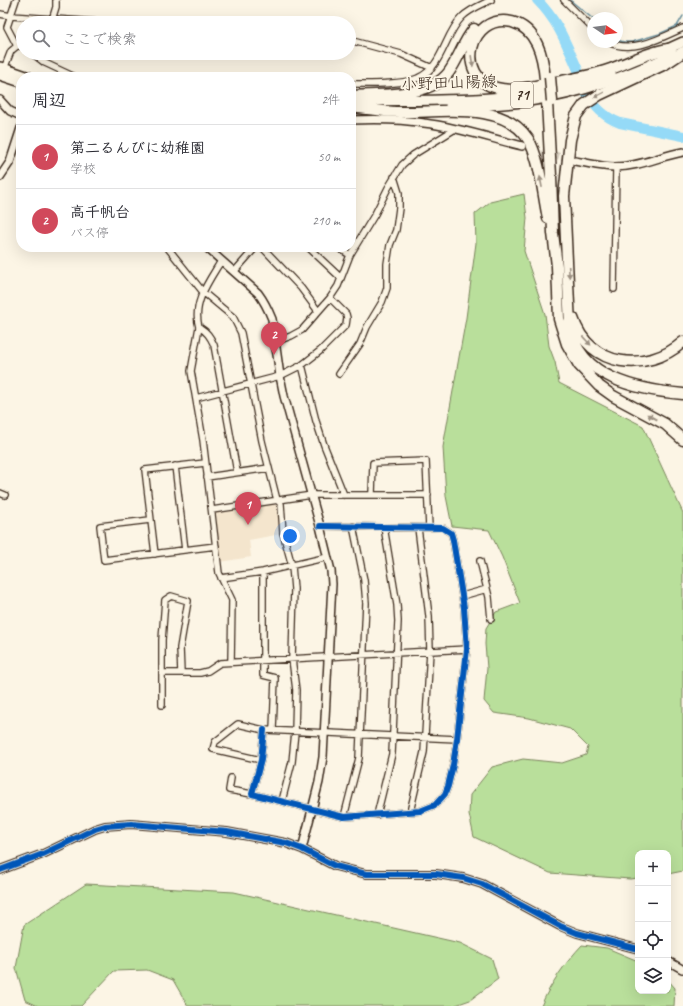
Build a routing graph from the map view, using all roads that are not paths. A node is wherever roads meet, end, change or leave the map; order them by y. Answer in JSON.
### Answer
{"nodes":[{"id":1,"x":16,"y":0,"type":"edge"},
{"id":2,"x":56,"y":0,"type":"edge"},
{"id":3,"x":491,"y":0,"type":"edge"},
{"id":4,"x":564,"y":0,"type":"edge"},
{"id":5,"x":0,"y":14,"type":"edge"},
{"id":6,"x":11,"y":16,"type":"junction"},
{"id":7,"x":53,"y":16,"type":"edge"},
{"id":8,"x":16,"y":17,"type":"edge"},
{"id":9,"x":587,"y":23,"type":"edge"},
{"id":10,"x":683,"y":28,"type":"edge"},
{"id":11,"x":16,"y":41,"type":"edge"},
{"id":12,"x":356,"y":42,"type":"edge"},
{"id":13,"x":683,"y":42,"type":"edge"},
{"id":14,"x":623,"y":46,"type":"edge"},
{"id":15,"x":16,"y":48,"type":"edge"},
{"id":16,"x":668,"y":49,"type":"junction"},
{"id":17,"x":683,"y":51,"type":"edge"},
{"id":18,"x":41,"y":60,"type":"edge"},
{"id":19,"x":432,"y":68,"type":"junction"},
{"id":20,"x":64,"y":72,"type":"edge"},
{"id":21,"x":1,"y":73,"type":"edge"},
{"id":22,"x":16,"y":75,"type":"edge"},
{"id":23,"x":548,"y":78,"type":"junction"},
{"id":24,"x":16,"y":80,"type":"edge"},
{"id":25,"x":356,"y":84,"type":"edge"},
{"id":26,"x":356,"y":96,"type":"edge"},
{"id":27,"x":0,"y":100,"type":"edge"},
{"id":28,"x":549,"y":102,"type":"junction"},
{"id":29,"x":356,"y":106,"type":"edge"},
{"id":30,"x":356,"y":106,"type":"edge"},
{"id":31,"x":356,"y":106,"type":"edge"},
{"id":32,"x":16,"y":114,"type":"edge"},
{"id":33,"x":356,"y":120,"type":"edge"},
{"id":34,"x":455,"y":129,"type":"junction"},
{"id":35,"x":16,"y":143,"type":"edge"},
{"id":36,"x":522,"y":146,"type":"tunnel mouth"},
{"id":37,"x":683,"y":152,"type":"edge"},
{"id":38,"x":575,"y":161,"type":"tunnel mouth"},
{"id":39,"x":616,"y":167,"type":"junction"},
{"id":40,"x":0,"y":177,"type":"edge"},
{"id":41,"x":394,"y":177,"type":"junction"},
{"id":42,"x":553,"y":233,"type":"junction"},
{"id":43,"x":567,"y":238,"type":"junction"},
{"id":44,"x":356,"y":245,"type":"edge"},
{"id":45,"x":172,"y":252,"type":"edge"},
{"id":46,"x":211,"y":252,"type":"edge"},
{"id":47,"x":252,"y":252,"type":"edge"},
{"id":48,"x":267,"y":252,"type":"edge"},
{"id":49,"x":313,"y":252,"type":"edge"},
{"id":50,"x":345,"y":252,"type":"edge"},
{"id":51,"x":352,"y":252,"type":"edge"},
{"id":52,"x":350,"y":255,"type":"junction"},
{"id":53,"x":221,"y":261,"type":"junction"},
{"id":54,"x":234,"y":272,"type":"junction"},
{"id":55,"x":341,"y":278,"type":"junction"},
{"id":56,"x":614,"y":289,"type":"dead end"},
{"id":57,"x":203,"y":292,"type":"junction"},
{"id":58,"x":558,"y":292,"type":"junction"},
{"id":59,"x":330,"y":298,"type":"junction"},
{"id":60,"x":570,"y":307,"type":"junction"},
{"id":61,"x":318,"y":311,"type":"junction"},
{"id":62,"x":199,"y":327,"type":"junction"},
{"id":63,"x":275,"y":342,"type":"junction"},
{"id":64,"x":683,"y":342,"type":"edge"},
{"id":65,"x":302,"y":365,"type":"junction"},
{"id":66,"x":339,"y":374,"type":"dead end"},
{"id":67,"x":280,"y":376,"type":"junction"},
{"id":68,"x":251,"y":384,"type":"junction"},
{"id":69,"x":223,"y":392,"type":"junction"},
{"id":70,"x":683,"y":394,"type":"edge"},
{"id":71,"x":196,"y":398,"type":"junction"},
{"id":72,"x":683,"y":400,"type":"edge"},
{"id":73,"x":683,"y":440,"type":"edge"},
{"id":74,"x":205,"y":463,"type":"junction"},
{"id":75,"x":175,"y":466,"type":"junction"},
{"id":76,"x":269,"y":468,"type":"junction"},
{"id":77,"x":237,"y":472,"type":"junction"},
{"id":78,"x":207,"y":477,"type":"junction"},
{"id":79,"x":372,"y":494,"type":"junction"},
{"id":80,"x":312,"y":495,"type":"junction"},
{"id":81,"x":344,"y":495,"type":"junction"},
{"id":82,"x":428,"y":495,"type":"junction"},
{"id":83,"x":277,"y":500,"type":"junction"},
{"id":84,"x":212,"y":510,"type":"junction"},
{"id":85,"x":150,"y":520,"type":"junction"},
{"id":86,"x":320,"y":526,"type":"junction"},
{"id":87,"x":353,"y":526,"type":"junction"},
{"id":88,"x":384,"y":527,"type":"junction"},
{"id":89,"x":418,"y":528,"type":"junction"},
{"id":90,"x":429,"y":528,"type":"junction"},
{"id":91,"x":216,"y":546,"type":"junction"},
{"id":92,"x":185,"y":550,"type":"junction"},
{"id":93,"x":155,"y":554,"type":"junction"},
{"id":94,"x":328,"y":557,"type":"junction"},
{"id":95,"x":480,"y":561,"type":"dead end"},
{"id":96,"x":292,"y":566,"type":"junction"},
{"id":97,"x":263,"y":572,"type":"junction"},
{"id":98,"x":221,"y":578,"type":"junction"},
{"id":99,"x":487,"y":589,"type":"junction"},
{"id":100,"x":462,"y":596,"type":"junction"},
{"id":101,"x":490,"y":619,"type":"dead end"},
{"id":102,"x":467,"y":649,"type":"junction"},
{"id":103,"x":430,"y":651,"type":"junction"},
{"id":104,"x":397,"y":653,"type":"junction"},
{"id":105,"x":364,"y":654,"type":"junction"},
{"id":106,"x":329,"y":657,"type":"junction"},
{"id":107,"x":292,"y":658,"type":"junction"},
{"id":108,"x":262,"y":660,"type":"junction"},
{"id":109,"x":231,"y":662,"type":"junction"},
{"id":110,"x":162,"y":673,"type":"junction"},
{"id":111,"x":181,"y":673,"type":"junction"},
{"id":112,"x":162,"y":705,"type":"dead end"},
{"id":113,"x":264,"y":730,"type":"junction"},
{"id":114,"x":272,"y":730,"type":"junction"},
{"id":115,"x":295,"y":732,"type":"junction"},
{"id":116,"x":325,"y":733,"type":"junction"},
{"id":117,"x":360,"y":735,"type":"junction"},
{"id":118,"x":393,"y":736,"type":"junction"},
{"id":119,"x":426,"y":738,"type":"junction"},
{"id":120,"x":457,"y":739,"type":"junction"},
{"id":121,"x":261,"y":760,"type":"junction"},
{"id":122,"x":231,"y":778,"type":"dead end"},
{"id":123,"x":252,"y":794,"type":"junction"},
{"id":124,"x":282,"y":802,"type":"junction"},
{"id":125,"x":313,"y":810,"type":"junction"},
{"id":126,"x":410,"y":812,"type":"junction"},
{"id":127,"x":377,"y":815,"type":"junction"},
{"id":128,"x":344,"y":817,"type":"junction"},
{"id":129,"x":302,"y":849,"type":"junction"},
{"id":130,"x":0,"y":870,"type":"edge"},
{"id":131,"x":635,"y":948,"type":"edge"},
{"id":132,"x":671,"y":962,"type":"edge"},
{"id":133,"x":682,"y":968,"type":"edge"}],
"edges":[{"from":1,"to":6,"type":"street"},
{"from":2,"to":7,"type":"street"},
{"from":3,"to":19,"type":"street"},
{"from":4,"to":9,"type":"street"},
{"from":5,"to":6,"type":"street"},
{"from":6,"to":8,"type":"street"},
{"from":6,"to":11,"type":"street"},
{"from":10,"to":14,"type":"street"},
{"from":12,"to":19,"type":"street"},
{"from":13,"to":16,"type":"main road","name":"小野田山陽線","number":"71"},
{"from":15,"to":21,"type":"street"},
{"from":23,"to":16,"type":"highway","one_way":true},
{"from":16,"to":29,"type":"main road","name":"小野田山陽線","number":"71"},
{"from":17,"to":30,"type":"main road","name":"小野田山陽線","number":"71"},
{"from":17,"to":43,"type":"highway","one_way":true},
{"from":18,"to":20,"type":"street"},
{"from":19,"to":25,"type":"street"},
{"from":21,"to":22,"type":"main road"},
{"from":21,"to":24,"type":"main road"},
{"from":23,"to":26,"type":"highway"},
{"from":23,"to":28,"type":"highway","bridge":true},
{"from":27,"to":32,"type":"street"},
{"from":28,"to":42,"type":"highway"},
{"from":28,"to":43,"type":"highway"},
{"from":42,"to":31,"type":"highway","one_way":true},
{"from":33,"to":34,"type":"street"},
{"from":34,"to":36,"type":"street"},
{"from":34,"to":41,"type":"street"},
{"from":35,"to":40,"type":"street"},
{"from":37,"to":39,"type":"street"},
{"from":38,"to":39,"type":"street"},
{"from":39,"to":56,"type":"street"},
{"from":41,"to":44,"type":"street"},
{"from":41,"to":66,"type":"street"},
{"from":42,"to":58,"type":"highway"},
{"from":43,"to":60,"type":"highway","one_way":true},
{"from":45,"to":57,"type":"street"},
{"from":46,"to":53,"type":"street"},
{"from":47,"to":54,"type":"street"},
{"from":48,"to":61,"type":"street"},
{"from":49,"to":55,"type":"street"},
{"from":50,"to":52,"type":"street"},
{"from":51,"to":52,"type":"street"},
{"from":52,"to":55,"type":"street"},
{"from":53,"to":54,"type":"street"},
{"from":53,"to":57,"type":"street"},
{"from":54,"to":63,"type":"street"},
{"from":55,"to":59,"type":"street"},
{"from":57,"to":62,"type":"street"},
{"from":57,"to":68,"type":"street"},
{"from":58,"to":72,"type":"highway"},
{"from":73,"to":58,"type":"highway","one_way":true},
{"from":59,"to":61,"type":"street"},
{"from":59,"to":65,"type":"street"},
{"from":60,"to":64,"type":"highway","one_way":true},
{"from":60,"to":70,"type":"highway"},
{"from":61,"to":63,"type":"street"},
{"from":62,"to":69,"type":"street"},
{"from":62,"to":71,"type":"street"},
{"from":63,"to":67,"type":"street"},
{"from":65,"to":67,"type":"street"},
{"from":65,"to":81,"type":"street"},
{"from":67,"to":68,"type":"street"},
{"from":67,"to":80,"type":"street"},
{"from":68,"to":69,"type":"street"},
{"from":68,"to":76,"type":"street"},
{"from":69,"to":71,"type":"street"},
{"from":69,"to":77,"type":"street"},
{"from":71,"to":74,"type":"street"},
{"from":74,"to":75,"type":"street"},
{"from":74,"to":78,"type":"street"},
{"from":75,"to":85,"type":"street"},
{"from":75,"to":92,"type":"street"},
{"from":76,"to":77,"type":"street"},
{"from":76,"to":83,"type":"street"},
{"from":77,"to":78,"type":"street"},
{"from":78,"to":84,"type":"street"},
{"from":79,"to":81,"type":"street"},
{"from":79,"to":82,"type":"street"},
{"from":79,"to":82,"type":"street"},
{"from":80,"to":81,"type":"street"},
{"from":80,"to":83,"type":"street"},
{"from":80,"to":86,"type":"street"},
{"from":82,"to":90,"type":"street"},
{"from":83,"to":84,"type":"street"},
{"from":83,"to":96,"type":"street"},
{"from":84,"to":91,"type":"street"},
{"from":85,"to":93,"type":"street"},
{"from":85,"to":93,"type":"street"},
{"from":86,"to":87,"type":"street"},
{"from":86,"to":94,"type":"street"},
{"from":87,"to":88,"type":"street"},
{"from":87,"to":105,"type":"street"},
{"from":88,"to":89,"type":"street"},
{"from":88,"to":104,"type":"street"},
{"from":89,"to":90,"type":"street"},
{"from":89,"to":103,"type":"street"},
{"from":90,"to":100,"type":"street"},
{"from":91,"to":92,"type":"street"},
{"from":91,"to":98,"type":"street"},
{"from":92,"to":93,"type":"street"},
{"from":94,"to":96,"type":"street"},
{"from":94,"to":106,"type":"street"},
{"from":95,"to":99,"type":"street"},
{"from":96,"to":97,"type":"street"},
{"from":96,"to":107,"type":"street"},
{"from":97,"to":98,"type":"street"},
{"from":97,"to":108,"type":"street"},
{"from":98,"to":109,"type":"street"},
{"from":99,"to":100,"type":"street"},
{"from":99,"to":101,"type":"street"},
{"from":100,"to":102,"type":"street"},
{"from":102,"to":103,"type":"street"},
{"from":102,"to":120,"type":"street"},
{"from":103,"to":104,"type":"street"},
{"from":103,"to":119,"type":"street"},
{"from":104,"to":105,"type":"street"},
{"from":104,"to":118,"type":"street"},
{"from":105,"to":106,"type":"street"},
{"from":105,"to":117,"type":"street"},
{"from":106,"to":107,"type":"street"},
{"from":106,"to":116,"type":"street"},
{"from":107,"to":108,"type":"street"},
{"from":107,"to":115,"type":"street"},
{"from":108,"to":109,"type":"street"},
{"from":108,"to":114,"type":"street"},
{"from":109,"to":111,"type":"street"},
{"from":110,"to":111,"type":"street"},
{"from":110,"to":111,"type":"street"},
{"from":110,"to":112,"type":"street"},
{"from":113,"to":114,"type":"street"},
{"from":113,"to":121,"type":"street"},
{"from":113,"to":121,"type":"street"},
{"from":114,"to":115,"type":"street"},
{"from":115,"to":116,"type":"street"},
{"from":115,"to":124,"type":"street"},
{"from":116,"to":117,"type":"street"},
{"from":116,"to":125,"type":"street"},
{"from":117,"to":118,"type":"street"},
{"from":117,"to":128,"type":"street"},
{"from":118,"to":119,"type":"street"},
{"from":118,"to":127,"type":"street"},
{"from":119,"to":120,"type":"street"},
{"from":119,"to":126,"type":"street"},
{"from":120,"to":126,"type":"street"},
{"from":121,"to":123,"type":"street"},
{"from":122,"to":123,"type":"street"},
{"from":123,"to":124,"type":"street"},
{"from":124,"to":125,"type":"street"},
{"from":125,"to":128,"type":"street"},
{"from":125,"to":129,"type":"street"},
{"from":126,"to":127,"type":"street"},
{"from":127,"to":128,"type":"street"},
{"from":129,"to":130,"type":"street"},
{"from":129,"to":131,"type":"street"},
{"from":132,"to":133,"type":"street"}]}
